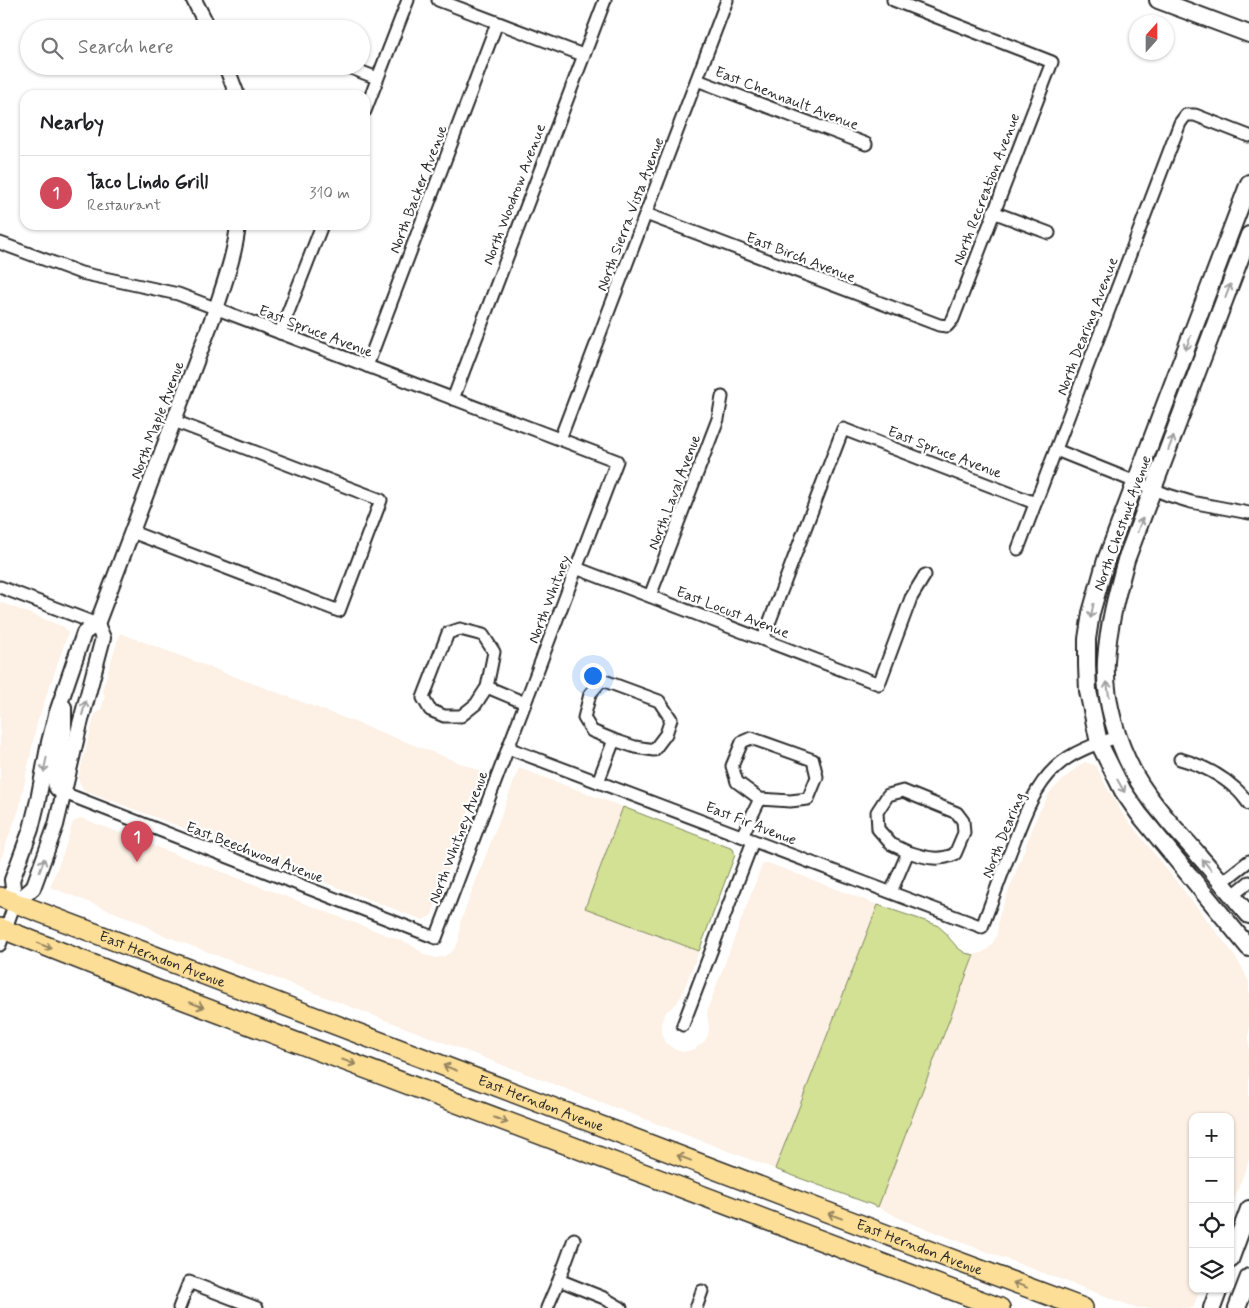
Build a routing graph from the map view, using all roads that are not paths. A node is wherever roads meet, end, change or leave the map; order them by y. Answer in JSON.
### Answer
{"nodes":[{"id":1,"x":194,"y":0,"type":"edge"},
{"id":2,"x":408,"y":0,"type":"edge"},
{"id":3,"x":438,"y":0,"type":"edge"},
{"id":4,"x":605,"y":0,"type":"edge"},
{"id":5,"x":727,"y":0,"type":"edge"},
{"id":6,"x":893,"y":0,"type":"edge"},
{"id":7,"x":1158,"y":0,"type":"edge"},
{"id":8,"x":916,"y":4,"type":"edge"},
{"id":9,"x":205,"y":20,"type":"edge"},
{"id":10,"x":497,"y":23,"type":"junction"},
{"id":11,"x":1249,"y":34,"type":"edge"},
{"id":12,"x":583,"y":55,"type":"junction"},
{"id":13,"x":229,"y":75,"type":"edge"},
{"id":14,"x":370,"y":75,"type":"edge"},
{"id":15,"x":378,"y":78,"type":"junction"},
{"id":16,"x":696,"y":80,"type":"junction"},
{"id":17,"x":235,"y":90,"type":"edge"},
{"id":18,"x":370,"y":98,"type":"edge"},
{"id":19,"x":1249,"y":136,"type":"edge"},
{"id":20,"x":866,"y":144,"type":"dead end"},
{"id":21,"x":1249,"y":183,"type":"edge"},
{"id":22,"x":994,"y":212,"type":"junction"},
{"id":23,"x":646,"y":214,"type":"junction"},
{"id":24,"x":238,"y":230,"type":"edge"},
{"id":25,"x":320,"y":230,"type":"edge"},
{"id":26,"x":1049,"y":233,"type":"dead end"},
{"id":27,"x":1249,"y":235,"type":"edge"},
{"id":28,"x":0,"y":243,"type":"edge"},
{"id":29,"x":216,"y":309,"type":"junction"},
{"id":30,"x":947,"y":326,"type":"joint"},
{"id":31,"x":280,"y":333,"type":"junction"},
{"id":32,"x":367,"y":366,"type":"junction"},
{"id":33,"x":722,"y":397,"type":"dead end"},
{"id":34,"x":453,"y":399,"type":"junction"},
{"id":35,"x":174,"y":421,"type":"junction"},
{"id":36,"x":560,"y":439,"type":"junction"},
{"id":37,"x":1056,"y":450,"type":"junction"},
{"id":38,"x":617,"y":461,"type":"joint"},
{"id":39,"x":1136,"y":482,"type":"junction"},
{"id":40,"x":1154,"y":489,"type":"junction"},
{"id":41,"x":1035,"y":503,"type":"junction"},
{"id":42,"x":1249,"y":513,"type":"edge"},
{"id":43,"x":132,"y":532,"type":"junction"},
{"id":44,"x":1018,"y":549,"type":"dead end"},
{"id":45,"x":576,"y":568,"type":"junction"},
{"id":46,"x":925,"y":575,"type":"dead end"},
{"id":47,"x":0,"y":587,"type":"edge"},
{"id":48,"x":650,"y":596,"type":"junction"},
{"id":49,"x":97,"y":624,"type":"junction"},
{"id":50,"x":763,"y":639,"type":"junction"},
{"id":51,"x":487,"y":687,"type":"junction"},
{"id":52,"x":64,"y":691,"type":"junction"},
{"id":53,"x":525,"y":703,"type":"junction"},
{"id":54,"x":1118,"y":737,"type":"junction"},
{"id":55,"x":614,"y":740,"type":"junction"},
{"id":56,"x":1099,"y":743,"type":"junction"},
{"id":57,"x":508,"y":748,"type":"junction"},
{"id":58,"x":1180,"y":759,"type":"dead end"},
{"id":59,"x":598,"y":782,"type":"junction"},
{"id":60,"x":64,"y":793,"type":"junction"},
{"id":61,"x":760,"y":799,"type":"junction"},
{"id":62,"x":1249,"y":804,"type":"edge"},
{"id":63,"x":748,"y":838,"type":"junction"},
{"id":64,"x":908,"y":852,"type":"junction"},
{"id":65,"x":1249,"y":861,"type":"edge"},
{"id":66,"x":1249,"y":882,"type":"edge"},
{"id":67,"x":1222,"y":883,"type":"junction"},
{"id":68,"x":891,"y":892,"type":"junction"},
{"id":69,"x":1232,"y":896,"type":"junction"},
{"id":70,"x":7,"y":900,"type":"edge"},
{"id":71,"x":1249,"y":915,"type":"edge"},
{"id":72,"x":1230,"y":923,"type":"junction"},
{"id":73,"x":982,"y":927,"type":"joint"},
{"id":74,"x":2,"y":935,"type":"edge"},
{"id":75,"x":436,"y":938,"type":"joint"},
{"id":76,"x":1249,"y":944,"type":"edge"},
{"id":77,"x":1249,"y":948,"type":"edge"},
{"id":78,"x":684,"y":1025,"type":"dead end"},
{"id":79,"x":1249,"y":1209,"type":"edge"},
{"id":80,"x":574,"y":1239,"type":"dead end"},
{"id":81,"x":1234,"y":1249,"type":"edge"},
{"id":82,"x":1249,"y":1277,"type":"edge"},
{"id":83,"x":559,"y":1280,"type":"junction"},
{"id":84,"x":702,"y":1290,"type":"dead end"},
{"id":85,"x":1218,"y":1293,"type":"edge"},
{"id":86,"x":179,"y":1308,"type":"edge"},
{"id":87,"x":257,"y":1308,"type":"edge"},
{"id":88,"x":547,"y":1308,"type":"edge"},
{"id":89,"x":621,"y":1308,"type":"edge"},
{"id":90,"x":696,"y":1308,"type":"edge"},
{"id":91,"x":1000,"y":1308,"type":"edge"},
{"id":92,"x":1082,"y":1308,"type":"edge"},
{"id":93,"x":1212,"y":1308,"type":"edge"},
{"id":94,"x":1237,"y":1308,"type":"edge"}],
"edges":[{"from":1,"to":9,"type":"street"},
{"from":2,"to":15,"type":"street"},
{"from":3,"to":10,"type":"street"},
{"from":4,"to":12,"type":"street","name":"North Woodrow Avenue"},
{"from":5,"to":16,"type":"street","name":"North Sierra Vista Avenue"},
{"from":6,"to":8,"type":"street"},
{"from":7,"to":11,"type":"main road"},
{"from":8,"to":22,"type":"street","name":"North Recreation Avenue"},
{"from":10,"to":12,"type":"street"},
{"from":10,"to":32,"type":"street","name":"North Backer Avenue"},
{"from":12,"to":34,"type":"street","name":"North Woodrow Avenue"},
{"from":13,"to":17,"type":"street"},
{"from":14,"to":15,"type":"street"},
{"from":15,"to":18,"type":"street"},
{"from":16,"to":20,"type":"street","name":"East Chennault Avenue"},
{"from":16,"to":23,"type":"street","name":"North Sierra Vista Avenue"},
{"from":19,"to":37,"type":"street","name":"North Dearing Avenue"},
{"from":21,"to":39,"type":"main road","name":"North Chestnut Avenue","one_way":true},
{"from":22,"to":26,"type":"street"},
{"from":22,"to":30,"type":"street","name":"North Recreation Avenue"},
{"from":23,"to":30,"type":"street","name":"East Birch Avenue"},
{"from":23,"to":36,"type":"street","name":"North Sierra Vista Avenue"},
{"from":24,"to":29,"type":"street","name":"North Maple Avenue"},
{"from":25,"to":31,"type":"street"},
{"from":40,"to":27,"type":"main road","name":"North Chestnut Avenue","one_way":true},
{"from":28,"to":29,"type":"street","name":"East Spruce Avenue"},
{"from":29,"to":31,"type":"street","name":"East Spruce Avenue"},
{"from":29,"to":35,"type":"street","name":"North Maple Avenue"},
{"from":31,"to":32,"type":"street","name":"East Spruce Avenue"},
{"from":32,"to":34,"type":"street","name":"East Spruce Avenue"},
{"from":33,"to":48,"type":"street","name":"North Laval Avenue"},
{"from":34,"to":36,"type":"street","name":"East Spruce Avenue"},
{"from":35,"to":43,"type":"street","name":"North Maple Avenue"},
{"from":35,"to":43,"type":"street"},
{"from":36,"to":38,"type":"street","name":"East Spruce Avenue"},
{"from":37,"to":39,"type":"street"},
{"from":37,"to":41,"type":"street","name":"North Dearing Avenue"},
{"from":38,"to":45,"type":"street","name":"North Whitney"},
{"from":39,"to":40,"type":"street"},
{"from":39,"to":56,"type":"main road","name":"North Chestnut Avenue","one_way":true},
{"from":40,"to":42,"type":"street"},
{"from":54,"to":40,"type":"main road","name":"North Chestnut Avenue","one_way":true},
{"from":41,"to":44,"type":"street","name":"North Dearing Avenue"},
{"from":41,"to":50,"type":"street","name":"East Spruce Avenue"},
{"from":43,"to":49,"type":"street","name":"North Maple Avenue"},
{"from":45,"to":48,"type":"street","name":"East Locust Avenue"},
{"from":45,"to":53,"type":"street","name":"North Whitney"},
{"from":46,"to":50,"type":"street","name":"East Locust Avenue"},
{"from":47,"to":49,"type":"street"},
{"from":48,"to":50,"type":"street","name":"East Locust Avenue"},
{"from":49,"to":52,"type":"street","name":"North Maple Avenue"},
{"from":60,"to":49,"type":"street","name":"North Maple Avenue","one_way":true},
{"from":51,"to":51,"type":"street"},
{"from":51,"to":53,"type":"street"},
{"from":52,"to":60,"type":"street"},
{"from":52,"to":70,"type":"street","name":"North Maple Avenue","one_way":true},
{"from":53,"to":57,"type":"street","name":"North Whitney"},
{"from":54,"to":56,"type":"street","name":"North Dearing"},
{"from":67,"to":54,"type":"main road","name":"North Chestnut Avenue","one_way":true},
{"from":55,"to":55,"type":"street"},
{"from":55,"to":59,"type":"street"},
{"from":56,"to":72,"type":"main road","name":"North Chestnut Avenue","one_way":true},
{"from":56,"to":73,"type":"street","name":"North Dearing"},
{"from":57,"to":59,"type":"street","name":"East Fir Avenue"},
{"from":57,"to":75,"type":"street","name":"North Whitney Avenue"},
{"from":58,"to":62,"type":"street"},
{"from":59,"to":63,"type":"street","name":"East Fir Avenue"},
{"from":70,"to":60,"type":"street","name":"North Maple Avenue","one_way":true},
{"from":60,"to":75,"type":"street","name":"East Beechwood Avenue"},
{"from":61,"to":61,"type":"street"},
{"from":61,"to":63,"type":"street"},
{"from":63,"to":68,"type":"street","name":"East Fir Avenue"},
{"from":63,"to":78,"type":"street"},
{"from":64,"to":64,"type":"street"},
{"from":64,"to":68,"type":"street"},
{"from":65,"to":67,"type":"street"},
{"from":66,"to":69,"type":"street"},
{"from":67,"to":69,"type":"main road","name":"North Chestnut Avenue"},
{"from":68,"to":73,"type":"street","name":"East Fir Avenue"},
{"from":69,"to":71,"type":"main road","name":"North Chestnut Avenue"},
{"from":70,"to":74,"type":"street","name":"North Maple Avenue"},
{"from":92,"to":70,"type":"main road","name":"East Herndon Avenue","one_way":true},
{"from":72,"to":76,"type":"main road"},
{"from":72,"to":77,"type":"main road","name":"North Chestnut Avenue"},
{"from":74,"to":91,"type":"main road","name":"East Herndon Avenue","one_way":true},
{"from":79,"to":81,"type":"main road"},
{"from":80,"to":83,"type":"street"},
{"from":82,"to":94,"type":"main road"},
{"from":83,"to":88,"type":"street"},
{"from":83,"to":89,"type":"street"},
{"from":84,"to":90,"type":"street"},
{"from":85,"to":93,"type":"main road"},
{"from":86,"to":87,"type":"street"}]}
